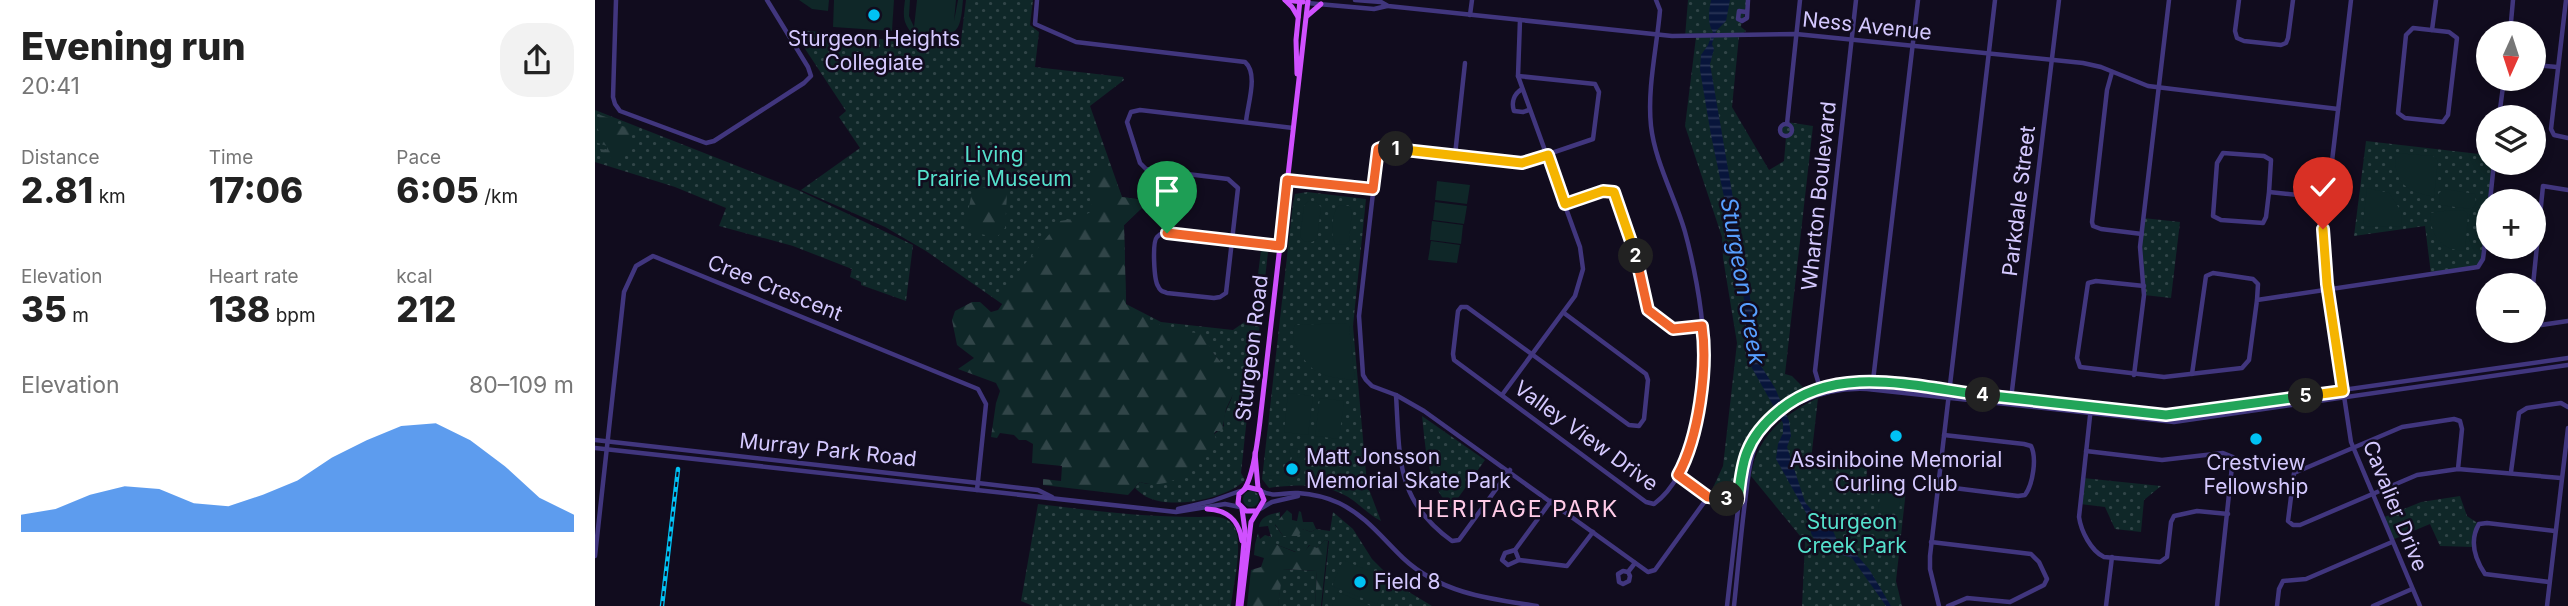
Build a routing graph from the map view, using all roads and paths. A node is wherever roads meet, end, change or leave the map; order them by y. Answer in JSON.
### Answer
{"nodes":[{"id":1,"x":616,"y":0,"type":"edge"},
{"id":2,"x":767,"y":0,"type":"edge"},
{"id":3,"x":1037,"y":0,"type":"edge"},
{"id":4,"x":1285,"y":0,"type":"edge"},
{"id":5,"x":1355,"y":0,"type":"edge"},
{"id":6,"x":1472,"y":0,"type":"edge"},
{"id":7,"x":1656,"y":0,"type":"edge"},
{"id":8,"x":1748,"y":0,"type":"edge"},
{"id":9,"x":1800,"y":0,"type":"edge"},
{"id":10,"x":1857,"y":0,"type":"edge"},
{"id":11,"x":1918,"y":0,"type":"edge"},
{"id":12,"x":1995,"y":0,"type":"edge"},
{"id":13,"x":2059,"y":0,"type":"edge"},
{"id":14,"x":2169,"y":0,"type":"edge"},
{"id":15,"x":2239,"y":0,"type":"edge"},
{"id":16,"x":2293,"y":0,"type":"edge"},
{"id":17,"x":2351,"y":0,"type":"edge"},
{"id":18,"x":2436,"y":0,"type":"edge"},
{"id":19,"x":2513,"y":0,"type":"edge"},
{"id":20,"x":2566,"y":0,"type":"edge"},
{"id":21,"x":1304,"y":1,"type":"edge"},
{"id":22,"x":1388,"y":3,"type":"edge"},
{"id":23,"x":1321,"y":4,"type":"junction"},
{"id":24,"x":1746,"y":12,"type":"dead end"},
{"id":25,"x":1470,"y":15,"type":"junction"},
{"id":26,"x":1298,"y":18,"type":"junction"},
{"id":27,"x":1305,"y":19,"type":"junction"},
{"id":28,"x":1520,"y":20,"type":"junction"},
{"id":29,"x":2511,"y":21,"type":"edge"},
{"id":30,"x":2432,"y":30,"type":"junction"},
{"id":31,"x":1658,"y":34,"type":"junction"},
{"id":32,"x":1796,"y":34,"type":"junction"},
{"id":33,"x":1852,"y":40,"type":"junction"},
{"id":34,"x":1912,"y":47,"type":"junction"},
{"id":35,"x":1989,"y":53,"type":"junction"},
{"id":36,"x":2051,"y":60,"type":"junction"},
{"id":37,"x":1465,"y":63,"type":"dead end"},
{"id":38,"x":2546,"y":66,"type":"edge"},
{"id":39,"x":2558,"y":67,"type":"junction"},
{"id":40,"x":2112,"y":72,"type":"junction"},
{"id":41,"x":1518,"y":76,"type":"junction"},
{"id":42,"x":1298,"y":80,"type":"junction"},
{"id":43,"x":2159,"y":87,"type":"junction"},
{"id":44,"x":1522,"y":89,"type":"junction"},
{"id":45,"x":2338,"y":109,"type":"junction"},
{"id":46,"x":1529,"y":110,"type":"junction"},
{"id":47,"x":1246,"y":122,"type":"junction"},
{"id":48,"x":1787,"y":124,"type":"dead end"},
{"id":49,"x":1293,"y":128,"type":"junction"},
{"id":50,"x":2568,"y":138,"type":"edge"},
{"id":51,"x":1455,"y":155,"type":"junction"},
{"id":52,"x":1548,"y":155,"type":"junction"},
{"id":53,"x":1287,"y":180,"type":"junction"},
{"id":54,"x":1373,"y":189,"type":"junction"},
{"id":55,"x":2543,"y":189,"type":"edge"},
{"id":56,"x":2568,"y":190,"type":"edge"},
{"id":57,"x":2269,"y":191,"type":"junction"},
{"id":58,"x":2327,"y":198,"type":"junction"},
{"id":59,"x":1565,"y":204,"type":"junction"},
{"id":60,"x":2142,"y":234,"type":"junction"},
{"id":61,"x":1233,"y":241,"type":"junction"},
{"id":62,"x":1280,"y":246,"type":"junction"},
{"id":63,"x":2482,"y":259,"type":"edge"},
{"id":64,"x":2144,"y":286,"type":"junction"},
{"id":65,"x":2328,"y":289,"type":"junction"},
{"id":66,"x":2257,"y":300,"type":"junction"},
{"id":67,"x":1564,"y":313,"type":"junction"},
{"id":68,"x":2568,"y":321,"type":"edge"},
{"id":69,"x":2546,"y":324,"type":"edge"},
{"id":70,"x":1702,"y":326,"type":"junction"},
{"id":71,"x":1533,"y":354,"type":"junction"},
{"id":72,"x":2568,"y":358,"type":"edge"},
{"id":73,"x":2568,"y":365,"type":"edge"},
{"id":74,"x":2134,"y":375,"type":"junction"},
{"id":75,"x":2192,"y":375,"type":"junction"},
{"id":76,"x":1873,"y":382,"type":"junction"},
{"id":77,"x":1820,"y":388,"type":"junction"},
{"id":78,"x":1872,"y":389,"type":"junction"},
{"id":79,"x":1950,"y":391,"type":"junction"},
{"id":80,"x":2343,"y":391,"type":"junction"},
{"id":81,"x":1822,"y":394,"type":"junction"},
{"id":82,"x":1396,"y":395,"type":"junction"},
{"id":83,"x":1503,"y":396,"type":"junction"},
{"id":84,"x":1949,"y":398,"type":"junction"},
{"id":85,"x":2011,"y":398,"type":"junction"},
{"id":86,"x":2344,"y":398,"type":"junction"},
{"id":87,"x":1790,"y":405,"type":"junction"},
{"id":88,"x":2011,"y":405,"type":"junction"},
{"id":89,"x":2091,"y":407,"type":"junction"},
{"id":90,"x":2568,"y":407,"type":"edge"},
{"id":91,"x":2090,"y":414,"type":"junction"},
{"id":92,"x":1770,"y":421,"type":"junction"},
{"id":93,"x":2568,"y":428,"type":"edge"},
{"id":94,"x":1944,"y":435,"type":"junction"},
{"id":95,"x":595,"y":440,"type":"edge"},
{"id":96,"x":608,"y":442,"type":"junction"},
{"id":97,"x":2353,"y":447,"type":"junction"},
{"id":98,"x":595,"y":448,"type":"edge"},
{"id":99,"x":607,"y":449,"type":"junction"},
{"id":100,"x":2086,"y":451,"type":"junction"},
{"id":101,"x":707,"y":452,"type":"junction"},
{"id":102,"x":1255,"y":453,"type":"junction"},
{"id":103,"x":698,"y":459,"type":"junction"},
{"id":104,"x":2458,"y":469,"type":"junction"},
{"id":105,"x":1510,"y":470,"type":"junction"},
{"id":106,"x":2511,"y":472,"type":"junction"},
{"id":107,"x":1678,"y":475,"type":"junction"},
{"id":108,"x":2561,"y":478,"type":"junction"},
{"id":109,"x":978,"y":483,"type":"junction"},
{"id":110,"x":1938,"y":486,"type":"junction"},
{"id":111,"x":1243,"y":489,"type":"junction"},
{"id":112,"x":1260,"y":490,"type":"junction"},
{"id":113,"x":977,"y":491,"type":"junction"},
{"id":114,"x":1309,"y":495,"type":"junction"},
{"id":115,"x":2372,"y":495,"type":"junction"},
{"id":116,"x":1708,"y":497,"type":"junction"},
{"id":117,"x":1056,"y":499,"type":"junction"},
{"id":118,"x":1738,"y":500,"type":"junction"},
{"id":119,"x":1745,"y":500,"type":"junction"},
{"id":120,"x":1551,"y":501,"type":"junction"},
{"id":121,"x":1241,"y":508,"type":"junction"},
{"id":122,"x":1198,"y":509,"type":"junction"},
{"id":123,"x":1207,"y":509,"type":"joint"},
{"id":124,"x":1163,"y":510,"type":"junction"},
{"id":125,"x":1258,"y":510,"type":"junction"},
{"id":126,"x":2228,"y":514,"type":"junction"},
{"id":127,"x":2555,"y":531,"type":"junction"},
{"id":128,"x":1593,"y":532,"type":"junction"},
{"id":129,"x":1931,"y":542,"type":"junction"},
{"id":130,"x":2392,"y":542,"type":"junction"},
{"id":131,"x":1243,"y":548,"type":"junction"},
{"id":132,"x":1515,"y":550,"type":"junction"},
{"id":133,"x":595,"y":556,"type":"edge"},
{"id":134,"x":2112,"y":558,"type":"junction"},
{"id":135,"x":1519,"y":560,"type":"junction"},
{"id":136,"x":1635,"y":563,"type":"junction"},
{"id":137,"x":1628,"y":572,"type":"dead end"},
{"id":138,"x":2549,"y":582,"type":"junction"},
{"id":139,"x":2412,"y":589,"type":"junction"},
{"id":140,"x":1240,"y":606,"type":"edge"},
{"id":141,"x":1537,"y":606,"type":"edge"},
{"id":142,"x":1727,"y":606,"type":"edge"},
{"id":143,"x":1734,"y":606,"type":"edge"},
{"id":144,"x":1938,"y":606,"type":"edge"},
{"id":145,"x":1948,"y":606,"type":"edge"},
{"id":146,"x":2106,"y":606,"type":"edge"},
{"id":147,"x":2217,"y":606,"type":"edge"},
{"id":148,"x":2277,"y":606,"type":"edge"},
{"id":149,"x":2373,"y":606,"type":"edge"},
{"id":150,"x":2420,"y":606,"type":"edge"},
{"id":151,"x":2547,"y":606,"type":"edge"}],
"edges":[{"from":1,"to":2,"type":"street"},
{"from":3,"to":47,"type":"street"},
{"from":4,"to":21,"type":"main road","name":"Ness Avenue"},
{"from":4,"to":26,"type":"main road"},
{"from":5,"to":22,"type":"street","name":"Ness Avenue"},
{"from":6,"to":25,"type":"street"},
{"from":7,"to":31,"type":"street","name":"Valley View Drive"},
{"from":8,"to":24,"type":"street"},
{"from":9,"to":32,"type":"street"},
{"from":10,"to":33,"type":"street","name":"Wharton Boulevard"},
{"from":11,"to":34,"type":"street"},
{"from":12,"to":35,"type":"street"},
{"from":13,"to":36,"type":"street","name":"Parkdale Street"},
{"from":14,"to":43,"type":"street"},
{"from":15,"to":16,"type":"street"},
{"from":17,"to":45,"type":"street","name":"Cavalier Drive"},
{"from":18,"to":30,"type":"street"},
{"from":19,"to":29,"type":"street"},
{"from":20,"to":39,"type":"street"},
{"from":21,"to":23,"type":"street","name":"Ness Avenue"},
{"from":21,"to":26,"type":"main road","name":"Sturgeon Road"},
{"from":21,"to":27,"type":"main road","name":"Sturgeon Road"},
{"from":22,"to":23,"type":"street","name":"Ness Avenue"},
{"from":22,"to":25,"type":"street","name":"Ness Avenue"},
{"from":23,"to":27,"type":"main road"},
{"from":25,"to":28,"type":"street","name":"Ness Avenue"},
{"from":26,"to":42,"type":"main road","name":"Sturgeon Road"},
{"from":27,"to":42,"type":"main road","name":"Sturgeon Road"},
{"from":28,"to":31,"type":"street","name":"Ness Avenue"},
{"from":28,"to":41,"type":"street"},
{"from":30,"to":30,"type":"street"},
{"from":31,"to":32,"type":"street","name":"Ness Avenue"},
{"from":31,"to":70,"type":"street","name":"Valley View Drive"},
{"from":32,"to":33,"type":"street","name":"Ness Avenue"},
{"from":32,"to":48,"type":"street"},
{"from":33,"to":34,"type":"street","name":"Ness Avenue"},
{"from":33,"to":77,"type":"street","name":"Wharton Boulevard"},
{"from":34,"to":35,"type":"street","name":"Ness Avenue"},
{"from":34,"to":76,"type":"street"},
{"from":35,"to":36,"type":"street","name":"Ness Avenue"},
{"from":35,"to":79,"type":"street"},
{"from":36,"to":40,"type":"street","name":"Ness Avenue"},
{"from":36,"to":85,"type":"street","name":"Parkdale Street"},
{"from":37,"to":51,"type":"street"},
{"from":38,"to":39,"type":"street"},
{"from":39,"to":50,"type":"street"},
{"from":40,"to":43,"type":"street","name":"Ness Avenue"},
{"from":40,"to":60,"type":"street"},
{"from":41,"to":44,"type":"street"},
{"from":41,"to":52,"type":"street"},
{"from":42,"to":49,"type":"main road","name":"Sturgeon Road"},
{"from":43,"to":45,"type":"street","name":"Ness Avenue"},
{"from":43,"to":60,"type":"street"},
{"from":44,"to":46,"type":"street"},
{"from":44,"to":46,"type":"street"},
{"from":45,"to":58,"type":"street","name":"Cavalier Drive"},
{"from":46,"to":52,"type":"street"},
{"from":47,"to":49,"type":"street"},
{"from":47,"to":61,"type":"street"},
{"from":49,"to":53,"type":"main road","name":"Sturgeon Road"},
{"from":51,"to":52,"type":"street"},
{"from":51,"to":54,"type":"street"},
{"from":52,"to":59,"type":"street"},
{"from":53,"to":54,"type":"street"},
{"from":53,"to":62,"type":"main road","name":"Sturgeon Road"},
{"from":54,"to":82,"type":"street"},
{"from":55,"to":56,"type":"street"},
{"from":57,"to":57,"type":"street"},
{"from":57,"to":58,"type":"street"},
{"from":58,"to":65,"type":"street","name":"Cavalier Drive"},
{"from":59,"to":67,"type":"street"},
{"from":59,"to":70,"type":"street"},
{"from":60,"to":64,"type":"street"},
{"from":61,"to":61,"type":"street"},
{"from":61,"to":62,"type":"street"},
{"from":62,"to":102,"type":"main road","name":"Sturgeon Road"},
{"from":63,"to":65,"type":"street"},
{"from":64,"to":74,"type":"street"},
{"from":64,"to":74,"type":"street"},
{"from":65,"to":66,"type":"street"},
{"from":65,"to":80,"type":"street","name":"Cavalier Drive"},
{"from":66,"to":75,"type":"street"},
{"from":66,"to":75,"type":"street"},
{"from":67,"to":71,"type":"street"},
{"from":67,"to":71,"type":"street"},
{"from":68,"to":69,"type":"street"},
{"from":70,"to":107,"type":"street","name":"Valley View Drive"},
{"from":71,"to":83,"type":"street"},
{"from":71,"to":83,"type":"street","name":"Valley View Drive"},
{"from":72,"to":80,"type":"street"},
{"from":73,"to":86,"type":"street"},
{"from":74,"to":75,"type":"street"},
{"from":76,"to":77,"type":"street"},
{"from":76,"to":78,"type":"street"},
{"from":76,"to":79,"type":"street"},
{"from":77,"to":81,"type":"street","name":"Wharton Boulevard"},
{"from":77,"to":87,"type":"street"},
{"from":78,"to":81,"type":"street"},
{"from":78,"to":84,"type":"street"},
{"from":79,"to":84,"type":"street"},
{"from":79,"to":85,"type":"street"},
{"from":80,"to":86,"type":"street","name":"Cavalier Drive"},
{"from":80,"to":89,"type":"street"},
{"from":81,"to":87,"type":"street"},
{"from":82,"to":105,"type":"street"},
{"from":82,"to":105,"type":"street"},
{"from":83,"to":107,"type":"street","name":"Valley View Drive"},
{"from":84,"to":88,"type":"street"},
{"from":84,"to":94,"type":"street"},
{"from":85,"to":88,"type":"street","name":"Parkdale Street"},
{"from":85,"to":89,"type":"street"},
{"from":86,"to":91,"type":"street"},
{"from":86,"to":97,"type":"street","name":"Cavalier Drive"},
{"from":87,"to":92,"type":"street"},
{"from":88,"to":91,"type":"street"},
{"from":89,"to":91,"type":"street"},
{"from":90,"to":106,"type":"street"},
{"from":91,"to":100,"type":"street"},
{"from":92,"to":118,"type":"street"},
{"from":92,"to":119,"type":"street"},
{"from":93,"to":108,"type":"street"},
{"from":94,"to":110,"type":"street"},
{"from":94,"to":110,"type":"street"},
{"from":95,"to":96,"type":"street","name":"Murray Park Road"},
{"from":96,"to":99,"type":"street","name":"Cree Crescent"},
{"from":96,"to":101,"type":"street","name":"Murray Park Road"},
{"from":96,"to":109,"type":"street","name":"Cree Crescent"},
{"from":97,"to":104,"type":"street"},
{"from":97,"to":115,"type":"street","name":"Cavalier Drive"},
{"from":97,"to":115,"type":"street"},
{"from":98,"to":99,"type":"street","name":"Murray Park Road"},
{"from":99,"to":103,"type":"street","name":"Murray Park Road"},
{"from":99,"to":133,"type":"street","name":"Cree Crescent"},
{"from":100,"to":126,"type":"street"},
{"from":100,"to":134,"type":"street"},
{"from":101,"to":103,"type":"street"},
{"from":101,"to":109,"type":"street","name":"Murray Park Road"},
{"from":102,"to":111,"type":"main road","name":"Sturgeon Road"},
{"from":102,"to":112,"type":"main road","name":"Sturgeon Road"},
{"from":103,"to":113,"type":"street","name":"Murray Park Road"},
{"from":104,"to":106,"type":"street"},
{"from":104,"to":115,"type":"street"},
{"from":105,"to":120,"type":"street"},
{"from":106,"to":108,"type":"street"},
{"from":107,"to":116,"type":"street"},
{"from":108,"to":127,"type":"street"},
{"from":109,"to":113,"type":"street","name":"Cree Crescent"},
{"from":109,"to":117,"type":"street","name":"Murray Park Road"},
{"from":110,"to":129,"type":"street"},
{"from":111,"to":112,"type":"main road"},
{"from":111,"to":121,"type":"main road"},
{"from":111,"to":124,"type":"street","name":"Murray Park Road"},
{"from":112,"to":114,"type":"street"},
{"from":112,"to":125,"type":"main road"},
{"from":113,"to":117,"type":"street","name":"Murray Park Road"},
{"from":114,"to":125,"type":"street"},
{"from":114,"to":141,"type":"street"},
{"from":115,"to":130,"type":"street","name":"Cavalier Drive"},
{"from":116,"to":118,"type":"street"},
{"from":116,"to":136,"type":"street"},
{"from":117,"to":124,"type":"street","name":"Murray Park Road"},
{"from":118,"to":119,"type":"street"},
{"from":118,"to":142,"type":"street"},
{"from":119,"to":143,"type":"street"},
{"from":120,"to":128,"type":"street"},
{"from":120,"to":132,"type":"street"},
{"from":121,"to":122,"type":"street","name":"Murray Park Road"},
{"from":121,"to":125,"type":"main road"},
{"from":121,"to":131,"type":"main road"},
{"from":122,"to":123,"type":"street"},
{"from":122,"to":124,"type":"street","name":"Murray Park Road"},
{"from":123,"to":131,"type":"main road"},
{"from":125,"to":140,"type":"main road"},
{"from":126,"to":134,"type":"street"},
{"from":126,"to":147,"type":"street"},
{"from":127,"to":138,"type":"street"},
{"from":127,"to":138,"type":"street"},
{"from":128,"to":135,"type":"street"},
{"from":128,"to":136,"type":"street"},
{"from":129,"to":144,"type":"street"},
{"from":129,"to":145,"type":"street"},
{"from":130,"to":139,"type":"street","name":"Cavalier Drive"},
{"from":130,"to":148,"type":"street"},
{"from":131,"to":140,"type":"main road"},
{"from":132,"to":135,"type":"street"},
{"from":132,"to":135,"type":"street"},
{"from":134,"to":146,"type":"street"},
{"from":136,"to":137,"type":"street"},
{"from":138,"to":151,"type":"street"},
{"from":139,"to":149,"type":"street"},
{"from":139,"to":150,"type":"street","name":"Cavalier Drive"}]}
